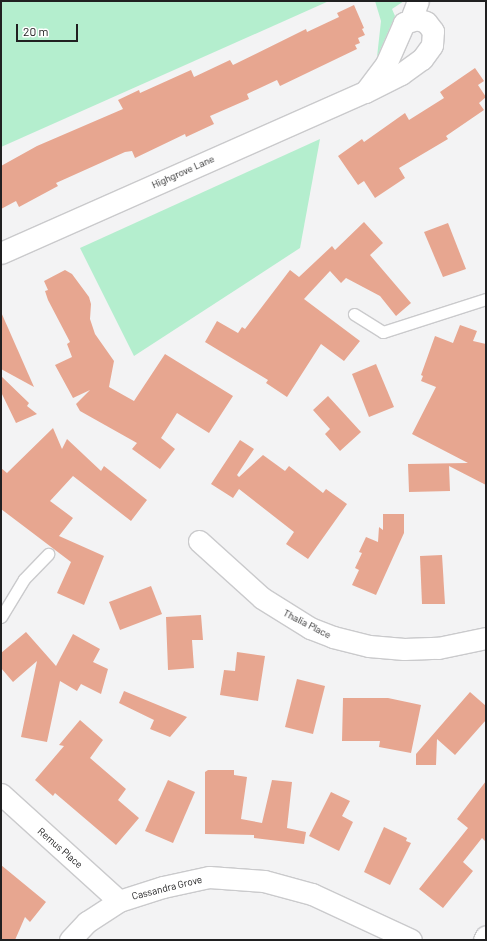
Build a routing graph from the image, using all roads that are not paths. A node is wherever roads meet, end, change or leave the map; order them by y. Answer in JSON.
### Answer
{"nodes":[{"id":1,"x":415,"y":10,"type":"edge"},
{"id":2,"x":365,"y":92,"type":"junction"},
{"id":3,"x":1,"y":253,"type":"edge"},
{"id":4,"x":486,"y":299,"type":"edge"},
{"id":5,"x":354,"y":314,"type":"dead end"},
{"id":6,"x":199,"y":541,"type":"dead end"},
{"id":7,"x":48,"y":554,"type":"dead end"},
{"id":8,"x":1,"y":617,"type":"edge"},
{"id":9,"x":486,"y":638,"type":"edge"},
{"id":10,"x":1,"y":794,"type":"edge"},
{"id":11,"x":119,"y":901,"type":"junction"},
{"id":12,"x":486,"y":936,"type":"edge"},
{"id":13,"x":70,"y":940,"type":"edge"},
{"id":14,"x":411,"y":940,"type":"edge"},
{"id":15,"x":484,"y":940,"type":"edge"}],
"edges":[{"from":1,"to":2,"type":"street","name":"Highgrove Lane"},
{"from":1,"to":2,"type":"street","name":"Highgrove Lane"},
{"from":2,"to":3,"type":"street","name":"Highgrove Lane"},
{"from":4,"to":5,"type":"lane"},
{"from":6,"to":9,"type":"street","name":"Thalia Place"},
{"from":7,"to":8,"type":"lane"},
{"from":10,"to":11,"type":"street","name":"Remus Place"},
{"from":11,"to":13,"type":"street","name":"Cassandra Grove"},
{"from":11,"to":14,"type":"street","name":"Cassandra Grove"},
{"from":12,"to":15,"type":"street"}]}
